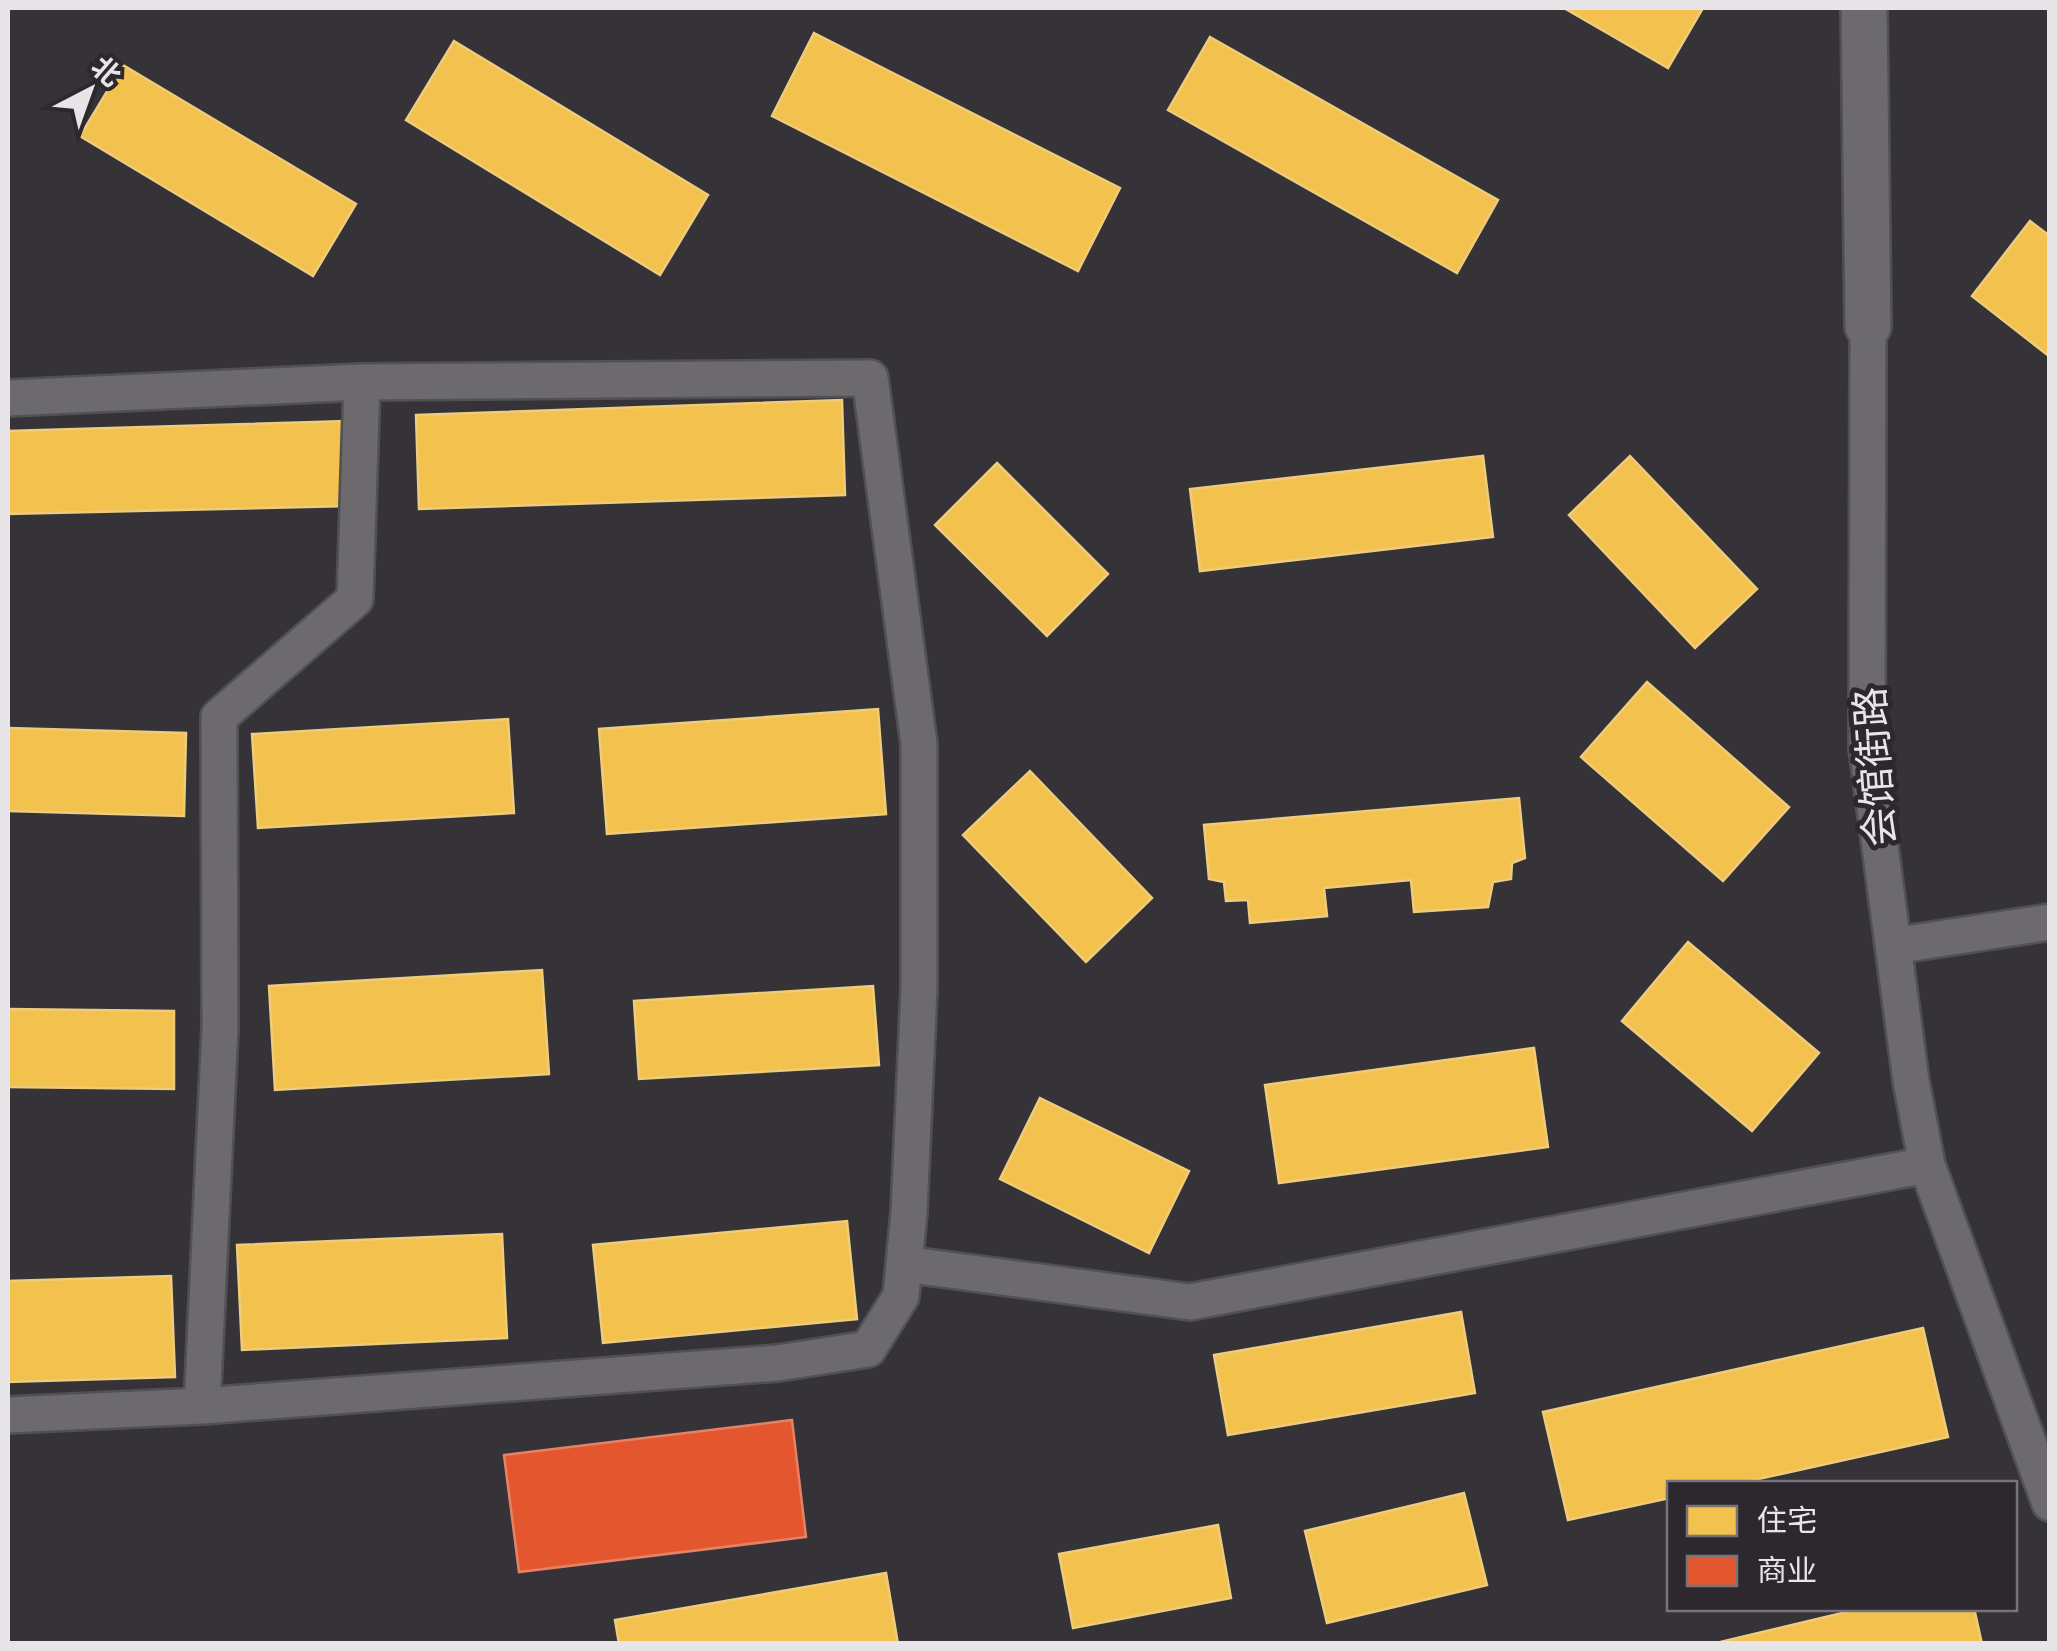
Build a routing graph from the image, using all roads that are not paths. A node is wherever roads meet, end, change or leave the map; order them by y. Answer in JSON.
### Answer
{"nodes":[{"id":1,"x":1864,"y":8,"type":"edge"},
{"id":2,"x":1868,"y":326,"type":"joint"},
{"id":3,"x":362,"y":382,"type":"junction"},
{"id":4,"x":8,"y":398,"type":"edge"},
{"id":5,"x":2050,"y":922,"type":"edge"},
{"id":6,"x":1893,"y":946,"type":"junction"},
{"id":7,"x":1928,"y":1165,"type":"junction"},
{"id":8,"x":904,"y":1264,"type":"junction"},
{"id":9,"x":202,"y":1406,"type":"junction"},
{"id":10,"x":8,"y":1415,"type":"edge"},
{"id":11,"x":2050,"y":1502,"type":"edge"}],
"edges":[{"from":1,"to":2,"type":"street","name":"会馆街路"},
{"from":2,"to":6,"type":"street","name":"会馆街路"},
{"from":3,"to":4,"type":"street"},
{"from":3,"to":8,"type":"street"},
{"from":3,"to":9,"type":"street"},
{"from":5,"to":6,"type":"street"},
{"from":6,"to":7,"type":"street","name":"会馆街路"},
{"from":7,"to":8,"type":"street"},
{"from":7,"to":11,"type":"street","name":"会馆街路"},
{"from":8,"to":9,"type":"street"},
{"from":9,"to":10,"type":"street"}]}
